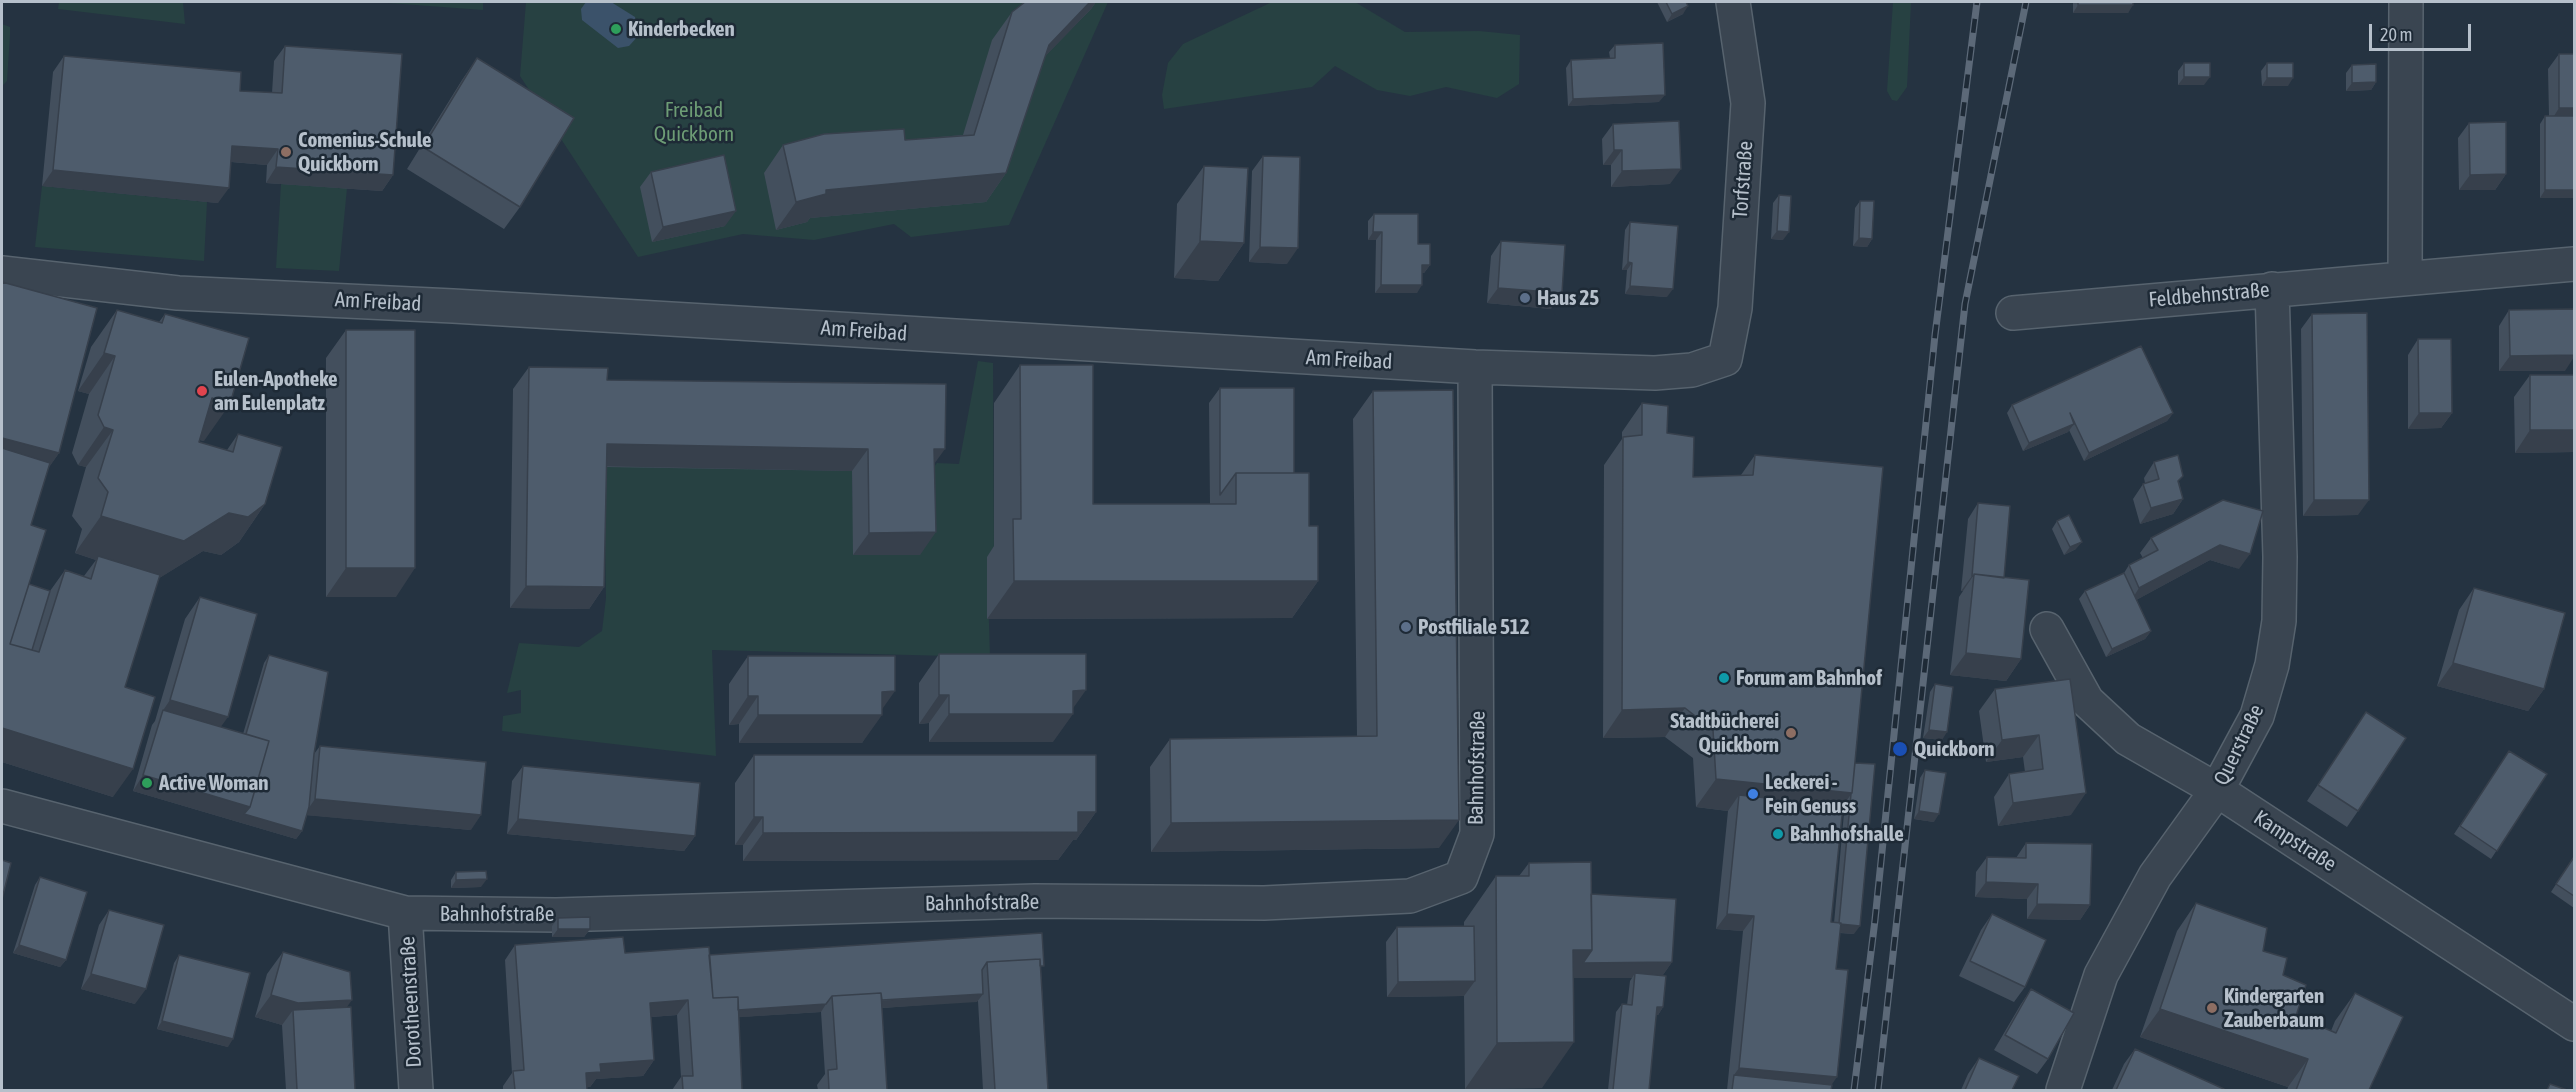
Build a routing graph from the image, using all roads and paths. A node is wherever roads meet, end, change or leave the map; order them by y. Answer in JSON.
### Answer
{"nodes":[{"id":1,"x":1733,"y":2,"type":"edge"},
{"id":2,"x":2406,"y":2,"type":"edge"},
{"id":3,"x":2574,"y":264,"type":"edge"},
{"id":4,"x":2,"y":273,"type":"edge"},
{"id":5,"x":2405,"y":278,"type":"junction"},
{"id":6,"x":2272,"y":289,"type":"junction"},
{"id":7,"x":2013,"y":313,"type":"dead end"},
{"id":8,"x":1725,"y":359,"type":"joint"},
{"id":9,"x":1475,"y":367,"type":"junction"},
{"id":10,"x":2047,"y":629,"type":"dead end"},
{"id":11,"x":2217,"y":790,"type":"junction"},
{"id":12,"x":2,"y":806,"type":"edge"},
{"id":13,"x":405,"y":913,"type":"junction"},
{"id":14,"x":2574,"y":1024,"type":"edge"},
{"id":15,"x":416,"y":1090,"type":"edge"},
{"id":16,"x":2062,"y":1090,"type":"edge"}],
"edges":[{"from":1,"to":8,"type":"street","name":"Torfstraße"},
{"from":2,"to":5,"type":"street"},
{"from":3,"to":5,"type":"street","name":"Feldbehnstraße"},
{"from":4,"to":9,"type":"street","name":"Am Freibad"},
{"from":5,"to":6,"type":"street","name":"Feldbehnstraße"},
{"from":6,"to":7,"type":"street","name":"Feldbehnstraße"},
{"from":6,"to":11,"type":"street","name":"Querstraße"},
{"from":8,"to":9,"type":"street","name":"Am Freibad"},
{"from":9,"to":13,"type":"street","name":"Bahnhofstraße"},
{"from":10,"to":11,"type":"street","name":"Kampstraße"},
{"from":11,"to":14,"type":"street","name":"Kampstraße"},
{"from":11,"to":16,"type":"street","name":"Querstraße"},
{"from":12,"to":13,"type":"street","name":"Bahnhofstraße"},
{"from":13,"to":15,"type":"street","name":"Dorotheenstraße"}]}
